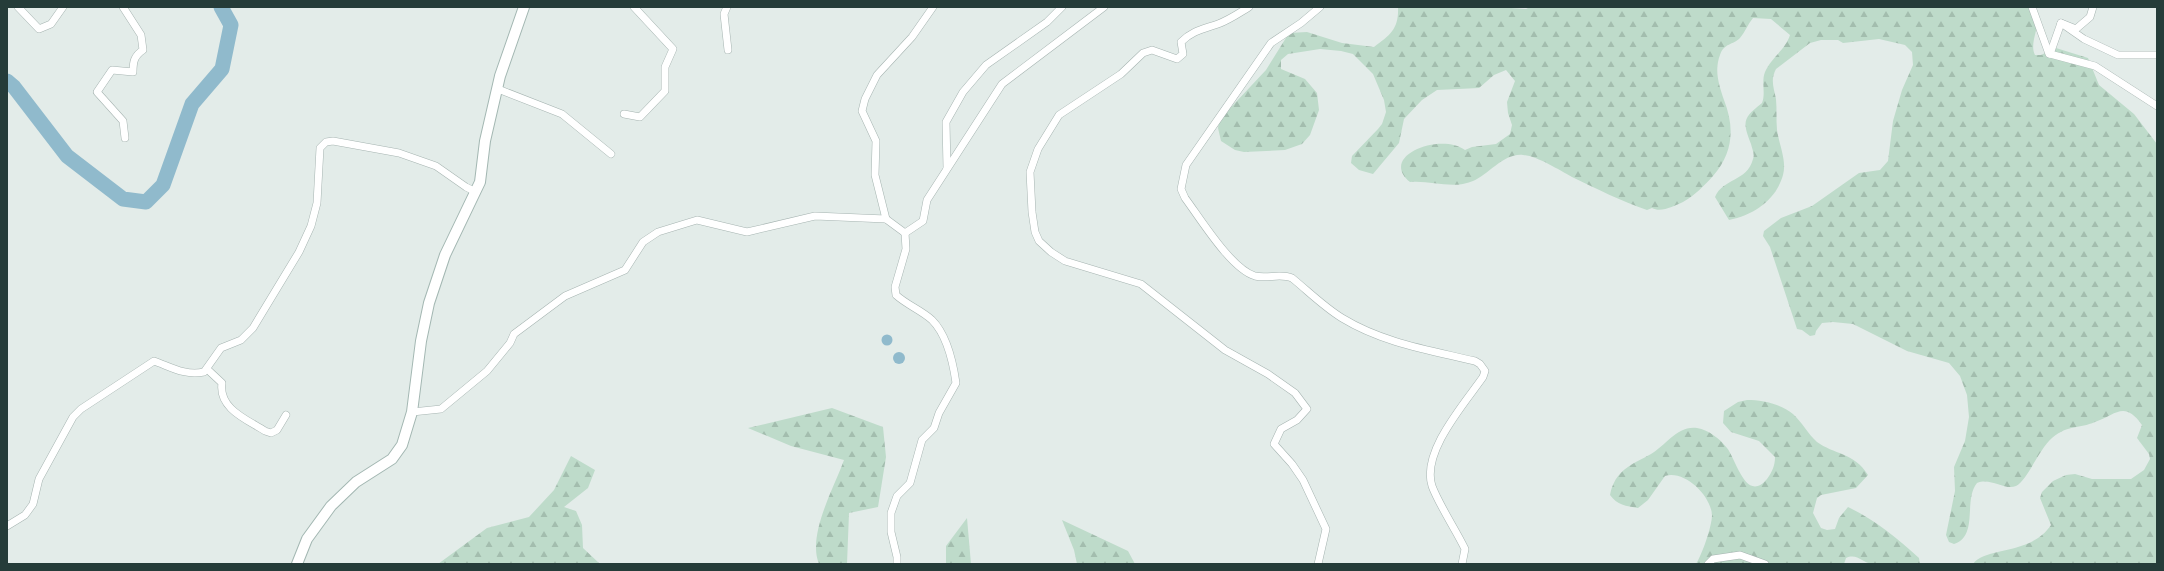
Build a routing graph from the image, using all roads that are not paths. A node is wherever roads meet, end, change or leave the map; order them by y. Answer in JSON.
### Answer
{"nodes":[{"id":1,"x":18,"y":7,"type":"edge"},
{"id":2,"x":63,"y":7,"type":"edge"},
{"id":3,"x":123,"y":7,"type":"edge"},
{"id":4,"x":524,"y":7,"type":"edge"},
{"id":5,"x":634,"y":7,"type":"edge"},
{"id":6,"x":727,"y":7,"type":"edge"},
{"id":7,"x":933,"y":7,"type":"edge"},
{"id":8,"x":1062,"y":7,"type":"edge"},
{"id":9,"x":1104,"y":7,"type":"edge"},
{"id":10,"x":1249,"y":7,"type":"edge"},
{"id":11,"x":1320,"y":7,"type":"edge"},
{"id":12,"x":2032,"y":7,"type":"edge"},
{"id":13,"x":2093,"y":7,"type":"edge"},
{"id":14,"x":2061,"y":23,"type":"junction"},
{"id":15,"x":728,"y":50,"type":"dead end"},
{"id":16,"x":2050,"y":54,"type":"junction"},
{"id":17,"x":2157,"y":55,"type":"edge"},
{"id":18,"x":498,"y":89,"type":"junction"},
{"id":19,"x":2157,"y":106,"type":"edge"},
{"id":20,"x":624,"y":114,"type":"dead end"},
{"id":21,"x":125,"y":138,"type":"dead end"},
{"id":22,"x":611,"y":154,"type":"dead end"},
{"id":23,"x":947,"y":169,"type":"junction"},
{"id":24,"x":476,"y":192,"type":"junction"},
{"id":25,"x":886,"y":219,"type":"junction"},
{"id":26,"x":905,"y":233,"type":"junction"},
{"id":27,"x":207,"y":369,"type":"junction"},
{"id":28,"x":412,"y":412,"type":"junction"},
{"id":29,"x":286,"y":415,"type":"dead end"},
{"id":30,"x":7,"y":526,"type":"edge"},
{"id":31,"x":297,"y":564,"type":"edge"},
{"id":32,"x":896,"y":564,"type":"edge"},
{"id":33,"x":1318,"y":564,"type":"edge"},
{"id":34,"x":1462,"y":564,"type":"edge"},
{"id":35,"x":1708,"y":564,"type":"edge"},
{"id":36,"x":1765,"y":564,"type":"edge"}],
"edges":[{"from":1,"to":2,"type":"street"},
{"from":3,"to":21,"type":"street"},
{"from":4,"to":18,"type":"street"},
{"from":5,"to":20,"type":"street"},
{"from":6,"to":15,"type":"street"},
{"from":7,"to":25,"type":"street"},
{"from":8,"to":23,"type":"street"},
{"from":9,"to":23,"type":"street"},
{"from":10,"to":33,"type":"street"},
{"from":11,"to":34,"type":"street"},
{"from":12,"to":16,"type":"street"},
{"from":13,"to":14,"type":"street"},
{"from":14,"to":16,"type":"street"},
{"from":14,"to":17,"type":"street"},
{"from":16,"to":19,"type":"street"},
{"from":18,"to":22,"type":"street"},
{"from":18,"to":24,"type":"street"},
{"from":23,"to":26,"type":"street"},
{"from":24,"to":27,"type":"street"},
{"from":24,"to":28,"type":"street"},
{"from":25,"to":26,"type":"street"},
{"from":25,"to":28,"type":"street"},
{"from":26,"to":32,"type":"street"},
{"from":27,"to":29,"type":"street"},
{"from":27,"to":30,"type":"street"},
{"from":28,"to":31,"type":"street"},
{"from":35,"to":36,"type":"street"}]}
